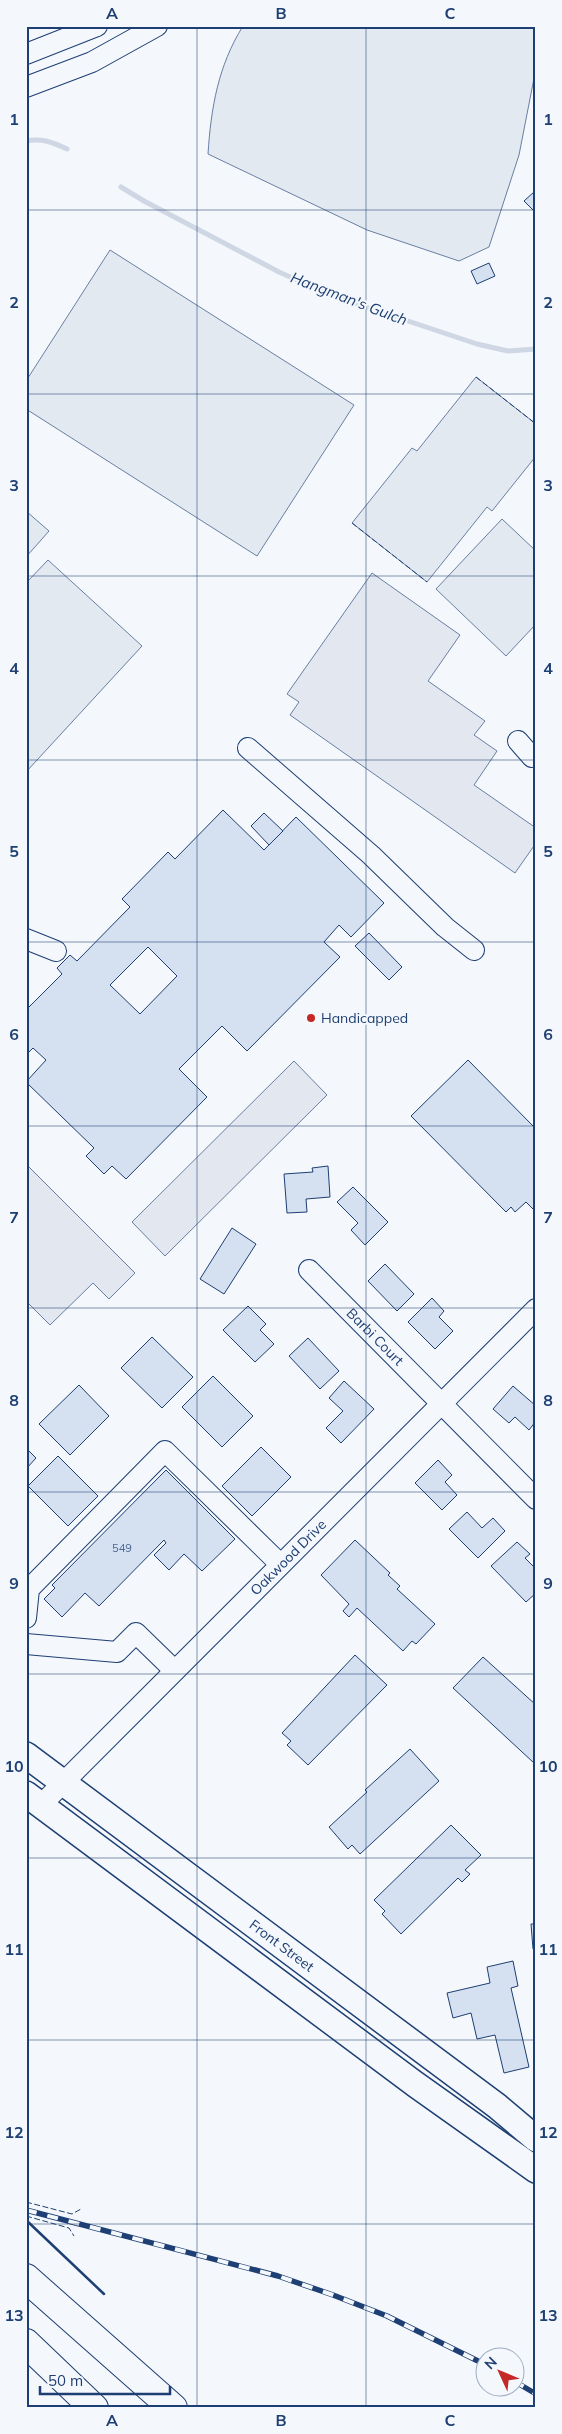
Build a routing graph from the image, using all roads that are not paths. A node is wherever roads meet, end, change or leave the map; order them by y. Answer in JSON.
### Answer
{"nodes":[{"id":1,"x":97,"y":26,"type":"edge"},
{"id":2,"x":158,"y":26,"type":"edge"},
{"id":3,"x":130,"y":33,"type":"edge"},
{"id":4,"x":26,"y":54,"type":"edge"},
{"id":5,"x":26,"y":88,"type":"edge"},
{"id":6,"x":518,"y":741,"type":"dead end"},
{"id":7,"x":248,"y":748,"type":"dead end"},
{"id":8,"x":532,"y":757,"type":"dead end"},
{"id":9,"x":26,"y":939,"type":"edge"},
{"id":10,"x":474,"y":950,"type":"dead end"},
{"id":11,"x":56,"y":952,"type":"dead end"},
{"id":12,"x":309,"y":1270,"type":"dead end"},
{"id":13,"x":536,"y":1309,"type":"edge"},
{"id":14,"x":441,"y":1402,"type":"junction"},
{"id":15,"x":536,"y":1499,"type":"edge"},
{"id":16,"x":280,"y":1564,"type":"junction"},
{"id":17,"x":26,"y":1618,"type":"edge"},
{"id":18,"x":26,"y":1644,"type":"edge"},
{"id":19,"x":174,"y":1670,"type":"junction"},
{"id":20,"x":26,"y":1754,"type":"edge"},
{"id":21,"x":63,"y":1783,"type":"junction"},
{"id":22,"x":34,"y":1799,"type":"edge"},
{"id":23,"x":536,"y":2139,"type":"edge"},
{"id":24,"x":536,"y":2170,"type":"edge"},
{"id":25,"x":26,"y":2279,"type":"edge"},
{"id":26,"x":26,"y":2343,"type":"edge"},
{"id":27,"x":94,"y":2408,"type":"edge"},
{"id":28,"x":162,"y":2408,"type":"edge"},
{"id":29,"x":173,"y":2408,"type":"edge"}],
"edges":[{"from":1,"to":4,"type":"street"},
{"from":2,"to":3,"type":"street"},
{"from":3,"to":5,"type":"street"},
{"from":6,"to":8,"type":"street"},
{"from":7,"to":10,"type":"street"},
{"from":9,"to":11,"type":"street"},
{"from":12,"to":14,"type":"street","name":"Barbi Court"},
{"from":13,"to":14,"type":"street","name":"Oakwood Drive"},
{"from":14,"to":15,"type":"street","name":"Barbi Court"},
{"from":14,"to":16,"type":"street","name":"Oakwood Drive"},
{"from":16,"to":17,"type":"street"},
{"from":16,"to":19,"type":"street","name":"Oakwood Drive"},
{"from":18,"to":19,"type":"street"},
{"from":19,"to":21,"type":"street","name":"Oakwood Drive"},
{"from":20,"to":21,"type":"main road","name":"Front Street"},
{"from":21,"to":22,"type":"street","name":"Oakwood Drive"},
{"from":21,"to":23,"type":"main road","name":"Front Street"},
{"from":22,"to":24,"type":"main road"},
{"from":25,"to":28,"type":"highway"},
{"from":25,"to":29,"type":"highway"},
{"from":26,"to":27,"type":"highway"}]}
